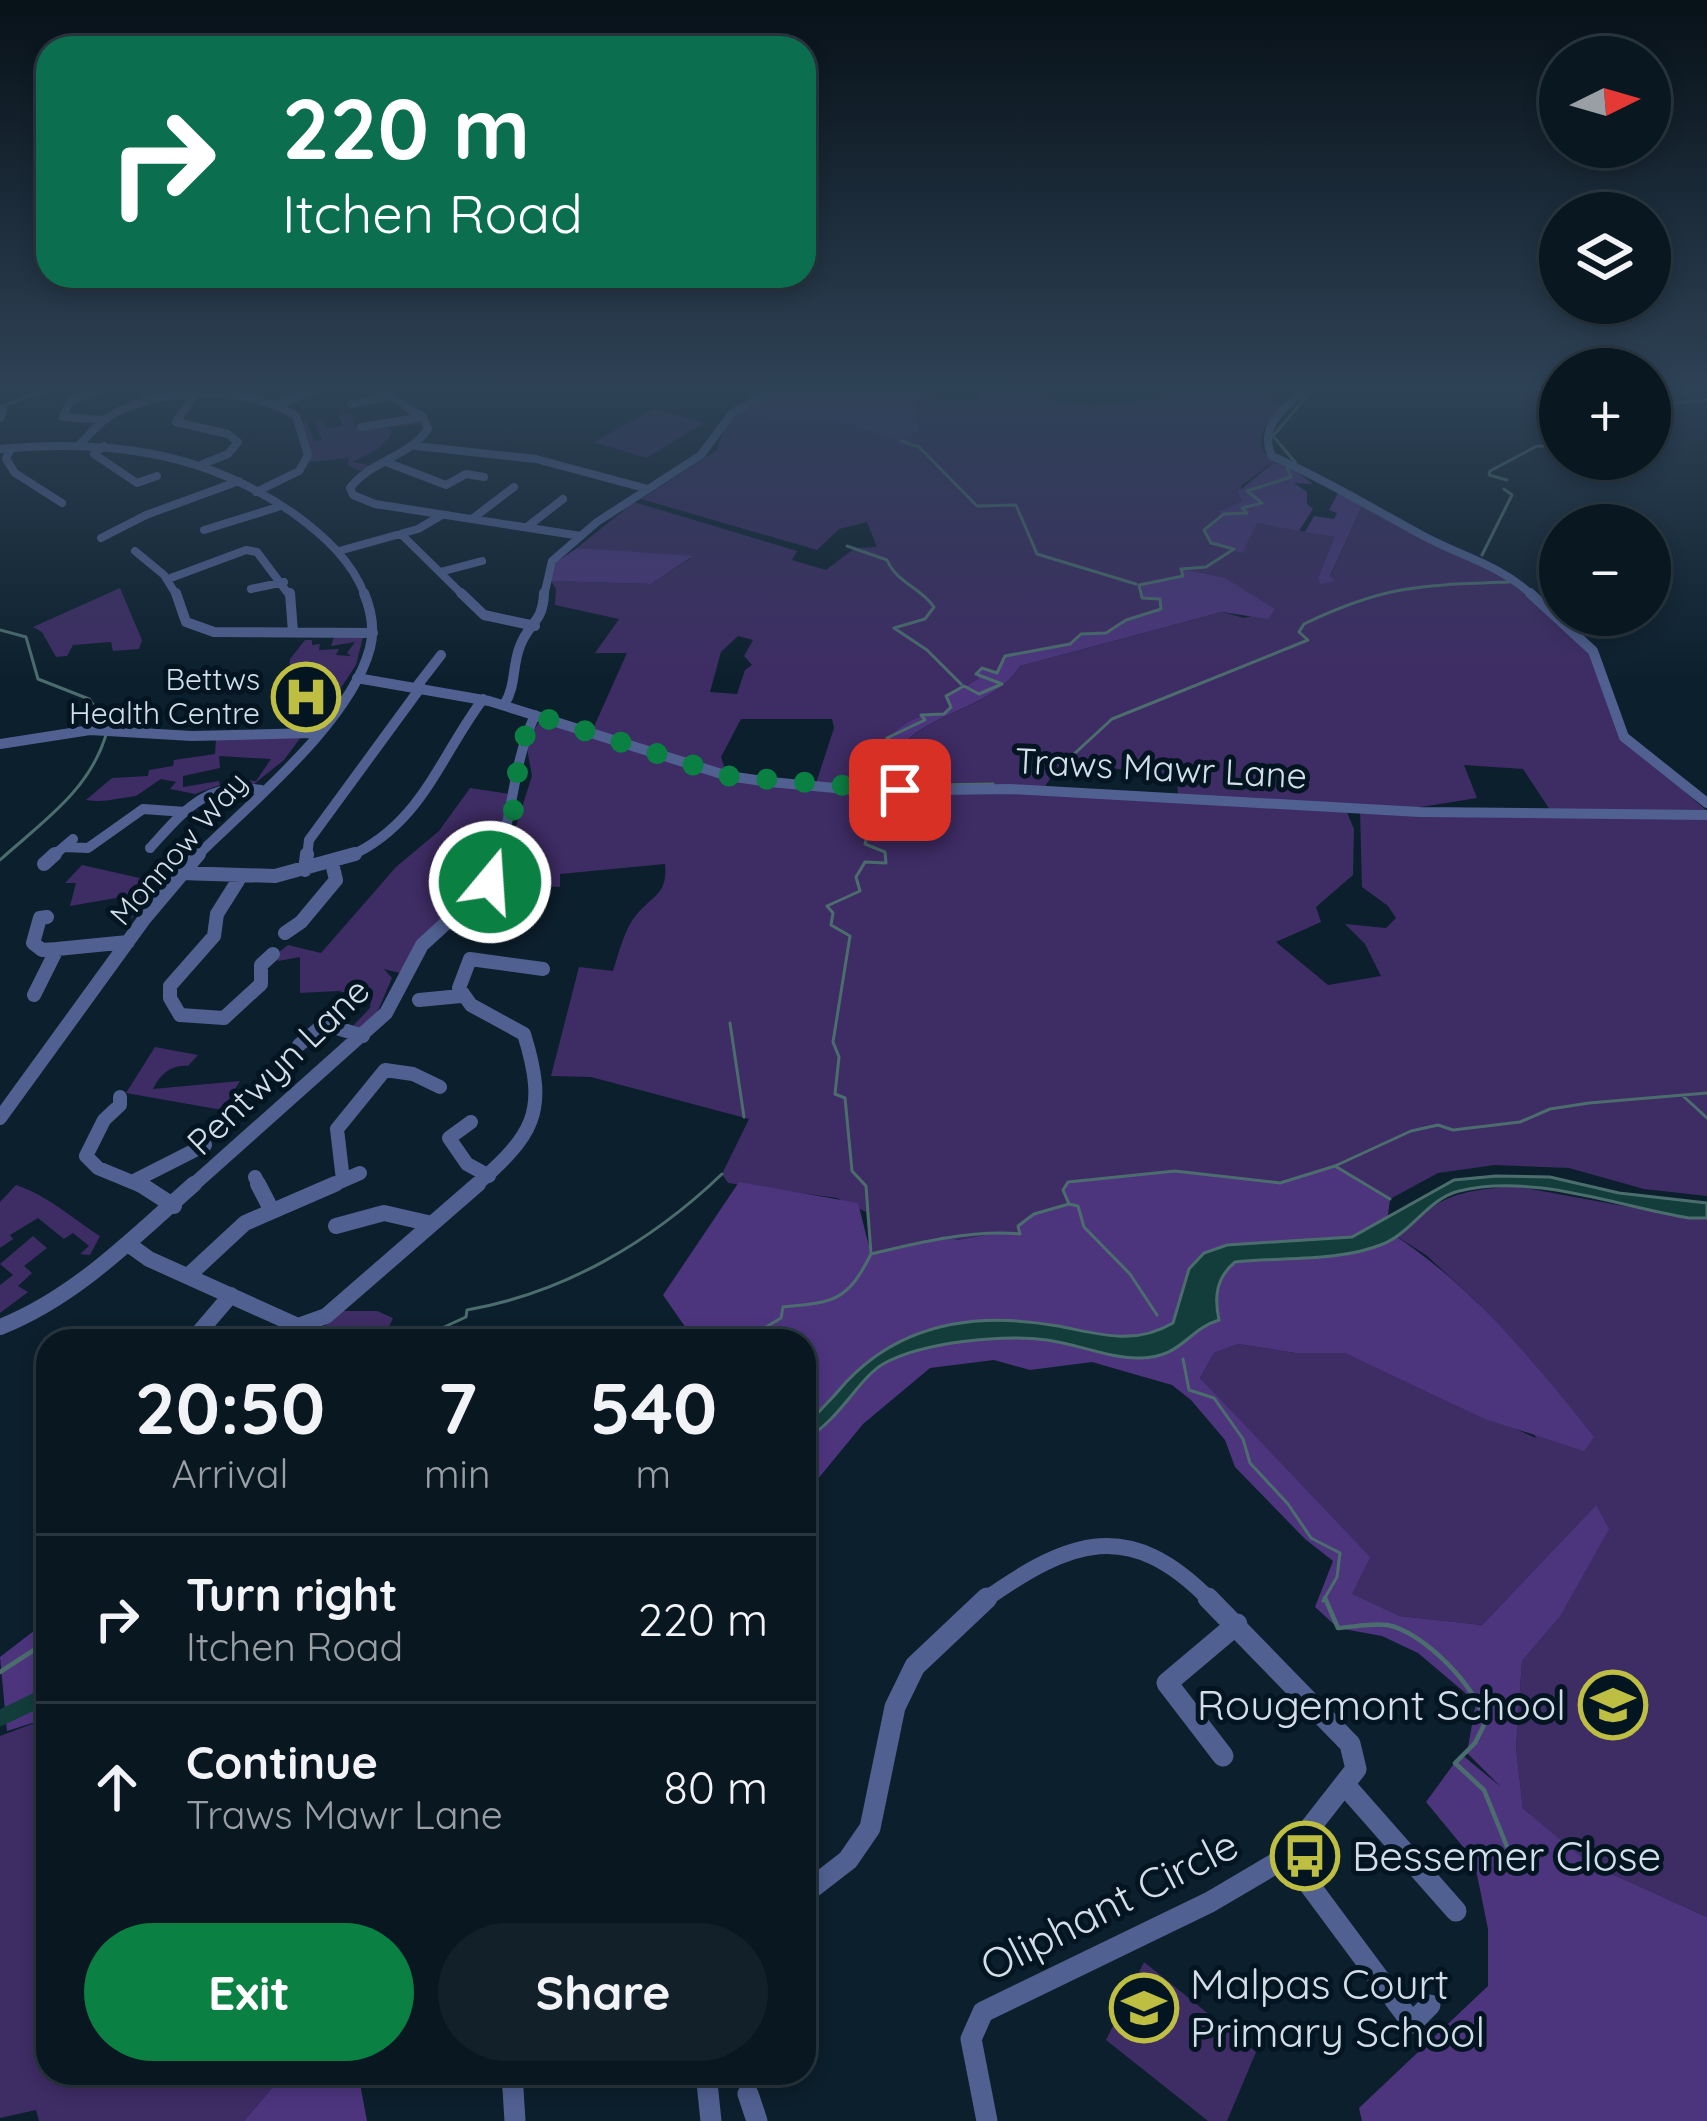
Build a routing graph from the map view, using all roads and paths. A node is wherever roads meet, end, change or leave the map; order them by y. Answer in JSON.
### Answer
{"nodes":[{"id":1,"x":34,"y":485,"type":"edge"},
{"id":2,"x":228,"y":485,"type":"edge"},
{"id":3,"x":245,"y":485,"type":"edge"},
{"id":4,"x":272,"y":485,"type":"edge"},
{"id":5,"x":352,"y":485,"type":"edge"},
{"id":6,"x":633,"y":485,"type":"edge"},
{"id":7,"x":654,"y":485,"type":"edge"},
{"id":8,"x":1332,"y":485,"type":"edge"},
{"id":9,"x":514,"y":487,"type":"dead end"},
{"id":10,"x":648,"y":489,"type":"junction"},
{"id":11,"x":256,"y":492,"type":"junction"},
{"id":12,"x":563,"y":499,"type":"dead end"},
{"id":13,"x":62,"y":503,"type":"dead end"},
{"id":14,"x":278,"y":507,"type":"junction"},
{"id":15,"x":442,"y":515,"type":"junction"},
{"id":16,"x":472,"y":519,"type":"junction"},
{"id":17,"x":527,"y":527,"type":"junction"},
{"id":18,"x":204,"y":530,"type":"dead end"},
{"id":19,"x":400,"y":533,"type":"junction"},
{"id":20,"x":581,"y":536,"type":"junction"},
{"id":21,"x":101,"y":538,"type":"dead end"},
{"id":22,"x":135,"y":550,"type":"dead end"},
{"id":23,"x":339,"y":551,"type":"junction"},
{"id":24,"x":482,"y":561,"type":"dead end"},
{"id":25,"x":440,"y":572,"type":"junction"},
{"id":26,"x":168,"y":579,"type":"junction"},
{"id":27,"x":284,"y":582,"type":"junction"},
{"id":28,"x":250,"y":589,"type":"dead end"},
{"id":29,"x":535,"y":626,"type":"junction"},
{"id":30,"x":293,"y":632,"type":"junction"},
{"id":31,"x":373,"y":633,"type":"junction"},
{"id":32,"x":441,"y":655,"type":"dead end"},
{"id":33,"x":357,"y":679,"type":"junction"},
{"id":34,"x":419,"y":686,"type":"junction"},
{"id":35,"x":483,"y":699,"type":"junction"},
{"id":36,"x":504,"y":705,"type":"junction"},
{"id":37,"x":535,"y":715,"type":"junction"},
{"id":38,"x":311,"y":734,"type":"junction"},
{"id":39,"x":0,"y":745,"type":"edge"},
{"id":40,"x":261,"y":790,"type":"junction"},
{"id":41,"x":1707,"y":803,"type":"edge"},
{"id":42,"x":186,"y":812,"type":"junction"},
{"id":43,"x":1707,"y":815,"type":"edge"},
{"id":44,"x":150,"y":848,"type":"dead end"},
{"id":45,"x":332,"y":862,"type":"junction"},
{"id":46,"x":44,"y":864,"type":"dead end"},
{"id":47,"x":305,"y":871,"type":"junction"},
{"id":48,"x":181,"y":873,"type":"junction"},
{"id":49,"x":239,"y":880,"type":"junction"},
{"id":50,"x":47,"y":917,"type":"dead end"},
{"id":51,"x":285,"y":933,"type":"dead end"},
{"id":52,"x":128,"y":942,"type":"junction"},
{"id":53,"x":57,"y":949,"type":"junction"},
{"id":54,"x":273,"y":954,"type":"dead end"},
{"id":55,"x":543,"y":969,"type":"dead end"},
{"id":56,"x":34,"y":995,"type":"dead end"},
{"id":57,"x":461,"y":996,"type":"junction"},
{"id":58,"x":419,"y":1000,"type":"dead end"},
{"id":59,"x":363,"y":1036,"type":"junction"},
{"id":60,"x":299,"y":1045,"type":"dead end"},
{"id":61,"x":439,"y":1082,"type":"dead end"},
{"id":62,"x":120,"y":1096,"type":"dead end"},
{"id":63,"x":0,"y":1118,"type":"edge"},
{"id":64,"x":471,"y":1122,"type":"dead end"},
{"id":65,"x":205,"y":1145,"type":"dead end"},
{"id":66,"x":489,"y":1176,"type":"junction"},
{"id":67,"x":255,"y":1177,"type":"dead end"},
{"id":68,"x":136,"y":1180,"type":"junction"},
{"id":69,"x":174,"y":1206,"type":"junction"},
{"id":70,"x":271,"y":1209,"type":"junction"},
{"id":71,"x":347,"y":1224,"type":"dead end"},
{"id":72,"x":432,"y":1225,"type":"junction"},
{"id":73,"x":128,"y":1244,"type":"junction"},
{"id":74,"x":190,"y":1274,"type":"junction"},
{"id":75,"x":231,"y":1295,"type":"junction"},
{"id":76,"x":311,"y":1323,"type":"junction"},
{"id":77,"x":0,"y":1327,"type":"edge"},
{"id":78,"x":202,"y":1329,"type":"edge"},
{"id":79,"x":306,"y":1329,"type":"edge"},
{"id":80,"x":1237,"y":1624,"type":"junction"},
{"id":81,"x":1223,"y":1756,"type":"dead end"},
{"id":82,"x":1345,"y":1785,"type":"junction"},
{"id":83,"x":1288,"y":1856,"type":"junction"},
{"id":84,"x":816,"y":1884,"type":"edge"},
{"id":85,"x":1456,"y":1911,"type":"dead end"},
{"id":86,"x":1430,"y":2005,"type":"dead end"},
{"id":87,"x":513,"y":2085,"type":"edge"},
{"id":88,"x":707,"y":2085,"type":"edge"},
{"id":89,"x":748,"y":2094,"type":"dead end"},
{"id":90,"x":515,"y":2121,"type":"edge"},
{"id":91,"x":711,"y":2121,"type":"edge"},
{"id":92,"x":757,"y":2121,"type":"edge"},
{"id":93,"x":987,"y":2121,"type":"edge"}],
"edges":[{"from":1,"to":13,"type":"street"},
{"from":2,"to":21,"type":"street"},
{"from":3,"to":11,"type":"street"},
{"from":4,"to":11,"type":"street"},
{"from":5,"to":15,"type":"street"},
{"from":6,"to":10,"type":"street"},
{"from":7,"to":10,"type":"street"},
{"from":8,"to":41,"type":"street"},
{"from":9,"to":16,"type":"street"},
{"from":10,"to":20,"type":"street"},
{"from":11,"to":14,"type":"street"},
{"from":12,"to":17,"type":"street"},
{"from":14,"to":18,"type":"street"},
{"from":14,"to":23,"type":"street"},
{"from":15,"to":16,"type":"street"},
{"from":15,"to":19,"type":"street"},
{"from":16,"to":17,"type":"street"},
{"from":17,"to":20,"type":"street"},
{"from":19,"to":23,"type":"street"},
{"from":19,"to":25,"type":"street"},
{"from":20,"to":29,"type":"street"},
{"from":22,"to":26,"type":"street"},
{"from":23,"to":31,"type":"street"},
{"from":24,"to":25,"type":"street"},
{"from":25,"to":29,"type":"street"},
{"from":26,"to":27,"type":"street"},
{"from":26,"to":30,"type":"street"},
{"from":27,"to":28,"type":"street"},
{"from":27,"to":30,"type":"street"},
{"from":29,"to":36,"type":"street"},
{"from":30,"to":31,"type":"street"},
{"from":31,"to":33,"type":"street","name":"Monnow Way"},
{"from":32,"to":34,"type":"street"},
{"from":33,"to":34,"type":"street","name":"Traws Mawr Lane"},
{"from":33,"to":38,"type":"street","name":"Monnow Way"},
{"from":34,"to":35,"type":"street","name":"Traws Mawr Lane"},
{"from":34,"to":47,"type":"street"},
{"from":35,"to":36,"type":"street","name":"Traws Mawr Lane"},
{"from":35,"to":45,"type":"street"},
{"from":36,"to":37,"type":"street","name":"Traws Mawr Lane"},
{"from":37,"to":43,"type":"street","name":"Traws Mawr Lane"},
{"from":37,"to":59,"type":"street","name":"Pentwyn Lane"},
{"from":38,"to":39,"type":"street"},
{"from":38,"to":40,"type":"street","name":"Monnow Way"},
{"from":40,"to":42,"type":"street"},
{"from":40,"to":48,"type":"street","name":"Monnow Way"},
{"from":42,"to":44,"type":"street"},
{"from":42,"to":46,"type":"street"},
{"from":45,"to":47,"type":"street"},
{"from":45,"to":51,"type":"street"},
{"from":47,"to":49,"type":"street"},
{"from":48,"to":49,"type":"street"},
{"from":48,"to":52,"type":"street","name":"Monnow Way"},
{"from":49,"to":54,"type":"street"},
{"from":50,"to":53,"type":"street"},
{"from":52,"to":53,"type":"street"},
{"from":52,"to":63,"type":"street","name":"Monnow Way"},
{"from":53,"to":56,"type":"street"},
{"from":55,"to":57,"type":"street"},
{"from":57,"to":58,"type":"street"},
{"from":57,"to":66,"type":"street"},
{"from":59,"to":60,"type":"street"},
{"from":59,"to":69,"type":"street","name":"Pentwyn Lane"},
{"from":61,"to":70,"type":"street"},
{"from":62,"to":68,"type":"street"},
{"from":64,"to":66,"type":"street"},
{"from":65,"to":68,"type":"street"},
{"from":66,"to":72,"type":"street"},
{"from":67,"to":70,"type":"street"},
{"from":68,"to":69,"type":"street"},
{"from":69,"to":73,"type":"street","name":"Pentwyn Lane"},
{"from":70,"to":74,"type":"street"},
{"from":71,"to":72,"type":"street"},
{"from":72,"to":76,"type":"street"},
{"from":73,"to":74,"type":"street"},
{"from":73,"to":77,"type":"street","name":"Pentwyn Lane"},
{"from":74,"to":75,"type":"street"},
{"from":75,"to":76,"type":"street"},
{"from":75,"to":78,"type":"street"},
{"from":76,"to":79,"type":"street"},
{"from":80,"to":81,"type":"street"},
{"from":80,"to":82,"type":"street"},
{"from":80,"to":84,"type":"street"},
{"from":82,"to":83,"type":"street","name":"Oliphant Circle"},
{"from":82,"to":85,"type":"street"},
{"from":83,"to":86,"type":"street"},
{"from":83,"to":93,"type":"street","name":"Oliphant Circle"},
{"from":87,"to":90,"type":"street"},
{"from":88,"to":91,"type":"street"},
{"from":89,"to":92,"type":"street"}]}
